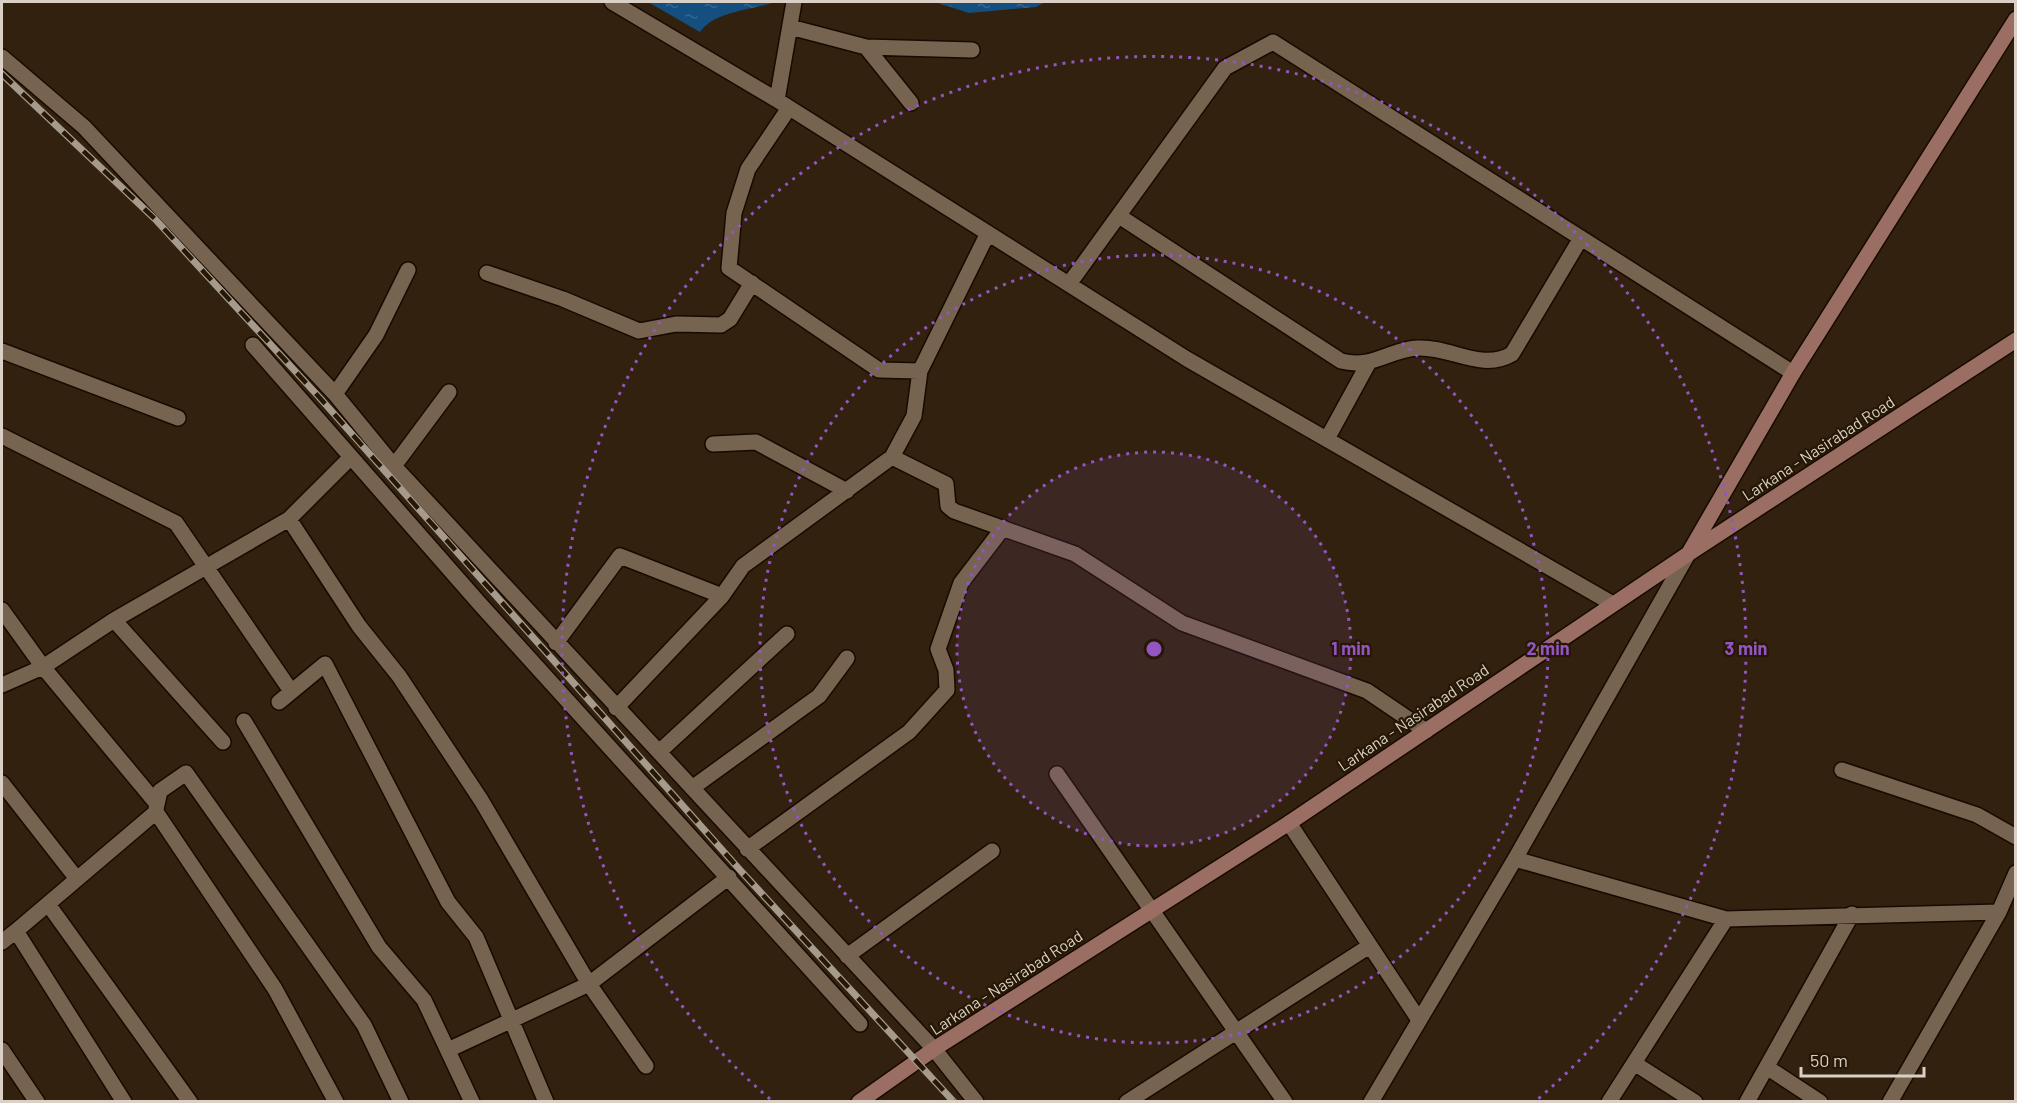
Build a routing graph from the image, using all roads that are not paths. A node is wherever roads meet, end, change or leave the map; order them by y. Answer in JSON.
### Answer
{"nodes":[{"id":1,"x":612,"y":2,"type":"edge"},
{"id":2,"x":794,"y":2,"type":"edge"},
{"id":3,"x":2016,"y":19,"type":"edge"},
{"id":4,"x":790,"y":27,"type":"junction"},
{"id":5,"x":866,"y":47,"type":"junction"},
{"id":6,"x":972,"y":50,"type":"dead end"},
{"id":7,"x":2,"y":57,"type":"edge"},
{"id":8,"x":911,"y":103,"type":"dead end"},
{"id":9,"x":783,"y":104,"type":"junction"},
{"id":10,"x":1119,"y":216,"type":"junction"},
{"id":11,"x":988,"y":233,"type":"junction"},
{"id":12,"x":1581,"y":238,"type":"junction"},
{"id":13,"x":408,"y":270,"type":"dead end"},
{"id":14,"x":487,"y":273,"type":"dead end"},
{"id":15,"x":752,"y":283,"type":"junction"},
{"id":16,"x":1069,"y":284,"type":"junction"},
{"id":17,"x":2016,"y":340,"type":"edge"},
{"id":18,"x":253,"y":345,"type":"dead end"},
{"id":19,"x":2,"y":351,"type":"edge"},
{"id":20,"x":1368,"y":364,"type":"junction"},
{"id":21,"x":920,"y":371,"type":"junction"},
{"id":22,"x":1793,"y":373,"type":"junction"},
{"id":23,"x":449,"y":392,"type":"dead end"},
{"id":24,"x":335,"y":394,"type":"junction"},
{"id":25,"x":178,"y":418,"type":"dead end"},
{"id":26,"x":2,"y":436,"type":"edge"},
{"id":27,"x":1327,"y":439,"type":"junction"},
{"id":28,"x":713,"y":444,"type":"dead end"},
{"id":29,"x":892,"y":457,"type":"junction"},
{"id":30,"x":350,"y":458,"type":"junction"},
{"id":31,"x":394,"y":466,"type":"junction"},
{"id":32,"x":847,"y":491,"type":"junction"},
{"id":33,"x":289,"y":519,"type":"junction"},
{"id":34,"x":1003,"y":528,"type":"junction"},
{"id":35,"x":1688,"y":554,"type":"junction"},
{"id":36,"x":208,"y":566,"type":"junction"},
{"id":37,"x":722,"y":596,"type":"junction"},
{"id":38,"x":1613,"y":604,"type":"junction"},
{"id":39,"x":2,"y":610,"type":"edge"},
{"id":40,"x":114,"y":620,"type":"junction"},
{"id":41,"x":787,"y":634,"type":"dead end"},
{"id":42,"x":556,"y":643,"type":"junction"},
{"id":43,"x":847,"y":658,"type":"dead end"},
{"id":44,"x":43,"y":667,"type":"junction"},
{"id":45,"x":2,"y":685,"type":"edge"},
{"id":46,"x":291,"y":691,"type":"junction"},
{"id":47,"x":279,"y":702,"type":"dead end"},
{"id":48,"x":616,"y":708,"type":"junction"},
{"id":49,"x":244,"y":721,"type":"dead end"},
{"id":50,"x":1426,"y":730,"type":"junction"},
{"id":51,"x":223,"y":742,"type":"dead end"},
{"id":52,"x":659,"y":752,"type":"junction"},
{"id":53,"x":1842,"y":770,"type":"dead end"},
{"id":54,"x":1057,"y":774,"type":"dead end"},
{"id":55,"x":2,"y":783,"type":"edge"},
{"id":56,"x":692,"y":788,"type":"junction"},
{"id":57,"x":157,"y":808,"type":"junction"},
{"id":58,"x":1288,"y":823,"type":"junction"},
{"id":59,"x":2016,"y":837,"type":"edge"},
{"id":60,"x":747,"y":849,"type":"junction"},
{"id":61,"x":992,"y":851,"type":"dead end"},
{"id":62,"x":1515,"y":859,"type":"junction"},
{"id":63,"x":2016,"y":873,"type":"edge"},
{"id":64,"x":729,"y":878,"type":"junction"},
{"id":65,"x":77,"y":879,"type":"junction"},
{"id":66,"x":48,"y":904,"type":"junction"},
{"id":67,"x":1151,"y":910,"type":"junction"},
{"id":68,"x":1999,"y":912,"type":"junction"},
{"id":69,"x":1852,"y":914,"type":"junction"},
{"id":70,"x":1726,"y":919,"type":"junction"},
{"id":71,"x":16,"y":931,"type":"junction"},
{"id":72,"x":2,"y":942,"type":"edge"},
{"id":73,"x":1368,"y":946,"type":"junction"},
{"id":74,"x":847,"y":956,"type":"junction"},
{"id":75,"x":589,"y":984,"type":"junction"},
{"id":76,"x":512,"y":1020,"type":"junction"},
{"id":77,"x":1419,"y":1020,"type":"junction"},
{"id":78,"x":860,"y":1024,"type":"dead end"},
{"id":79,"x":1236,"y":1032,"type":"junction"},
{"id":80,"x":934,"y":1049,"type":"junction"},
{"id":81,"x":2,"y":1050,"type":"edge"},
{"id":82,"x":448,"y":1050,"type":"junction"},
{"id":83,"x":1634,"y":1064,"type":"junction"},
{"id":84,"x":646,"y":1066,"type":"dead end"},
{"id":85,"x":1768,"y":1068,"type":"junction"},
{"id":86,"x":37,"y":1101,"type":"edge"},
{"id":87,"x":124,"y":1101,"type":"edge"},
{"id":88,"x":190,"y":1101,"type":"edge"},
{"id":89,"x":336,"y":1101,"type":"edge"},
{"id":90,"x":401,"y":1101,"type":"edge"},
{"id":91,"x":472,"y":1101,"type":"edge"},
{"id":92,"x":546,"y":1101,"type":"edge"},
{"id":93,"x":859,"y":1101,"type":"edge"},
{"id":94,"x":976,"y":1101,"type":"edge"},
{"id":95,"x":1127,"y":1101,"type":"edge"},
{"id":96,"x":1285,"y":1101,"type":"edge"},
{"id":97,"x":1371,"y":1101,"type":"edge"},
{"id":98,"x":1609,"y":1101,"type":"edge"},
{"id":99,"x":1695,"y":1101,"type":"edge"},
{"id":100,"x":1747,"y":1101,"type":"edge"},
{"id":101,"x":1820,"y":1101,"type":"edge"},
{"id":102,"x":1890,"y":1101,"type":"edge"}],
"edges":[{"from":1,"to":9,"type":"street"},
{"from":2,"to":4,"type":"street"},
{"from":3,"to":22,"type":"main road"},
{"from":4,"to":5,"type":"street"},
{"from":4,"to":9,"type":"street"},
{"from":5,"to":6,"type":"street"},
{"from":5,"to":8,"type":"street"},
{"from":7,"to":24,"type":"street"},
{"from":9,"to":11,"type":"street"},
{"from":9,"to":15,"type":"street"},
{"from":10,"to":12,"type":"street"},
{"from":10,"to":16,"type":"street"},
{"from":10,"to":20,"type":"street"},
{"from":11,"to":16,"type":"street"},
{"from":11,"to":21,"type":"street"},
{"from":12,"to":20,"type":"street"},
{"from":12,"to":22,"type":"street"},
{"from":13,"to":24,"type":"street"},
{"from":14,"to":15,"type":"street"},
{"from":15,"to":21,"type":"street"},
{"from":16,"to":27,"type":"street"},
{"from":17,"to":35,"type":"main road","name":"Larkana - Nasirabad Road"},
{"from":18,"to":30,"type":"street"},
{"from":19,"to":25,"type":"street"},
{"from":20,"to":27,"type":"street"},
{"from":21,"to":29,"type":"street"},
{"from":22,"to":35,"type":"main road"},
{"from":23,"to":31,"type":"street"},
{"from":24,"to":31,"type":"street"},
{"from":26,"to":36,"type":"street"},
{"from":27,"to":38,"type":"street"},
{"from":28,"to":32,"type":"street"},
{"from":29,"to":32,"type":"street"},
{"from":29,"to":34,"type":"street"},
{"from":30,"to":33,"type":"street"},
{"from":30,"to":64,"type":"street"},
{"from":31,"to":42,"type":"street"},
{"from":32,"to":37,"type":"street"},
{"from":33,"to":36,"type":"street"},
{"from":33,"to":75,"type":"street"},
{"from":34,"to":50,"type":"street"},
{"from":34,"to":60,"type":"street"},
{"from":35,"to":38,"type":"main road","name":"Larkana - Nasirabad Road"},
{"from":35,"to":62,"type":"street"},
{"from":36,"to":40,"type":"street"},
{"from":36,"to":46,"type":"street"},
{"from":37,"to":42,"type":"street"},
{"from":37,"to":48,"type":"street"},
{"from":38,"to":50,"type":"main road","name":"Larkana - Nasirabad Road"},
{"from":39,"to":44,"type":"street"},
{"from":40,"to":44,"type":"street"},
{"from":40,"to":51,"type":"street"},
{"from":41,"to":52,"type":"street"},
{"from":42,"to":48,"type":"street"},
{"from":43,"to":56,"type":"street"},
{"from":44,"to":45,"type":"street"},
{"from":44,"to":57,"type":"street"},
{"from":46,"to":47,"type":"street"},
{"from":46,"to":76,"type":"street"},
{"from":48,"to":52,"type":"street"},
{"from":49,"to":82,"type":"street"},
{"from":50,"to":58,"type":"main road","name":"Larkana - Nasirabad Road"},
{"from":52,"to":56,"type":"street"},
{"from":53,"to":59,"type":"street"},
{"from":54,"to":67,"type":"street"},
{"from":55,"to":65,"type":"street"},
{"from":56,"to":60,"type":"street"},
{"from":57,"to":65,"type":"street"},
{"from":57,"to":89,"type":"street"},
{"from":57,"to":90,"type":"street"},
{"from":58,"to":67,"type":"main road","name":"Larkana - Nasirabad Road"},
{"from":58,"to":73,"type":"street"},
{"from":60,"to":74,"type":"street"},
{"from":61,"to":74,"type":"street"},
{"from":62,"to":70,"type":"street"},
{"from":62,"to":77,"type":"street"},
{"from":63,"to":68,"type":"street"},
{"from":64,"to":75,"type":"street"},
{"from":64,"to":78,"type":"street"},
{"from":65,"to":66,"type":"street"},
{"from":66,"to":71,"type":"street"},
{"from":66,"to":88,"type":"street"},
{"from":67,"to":79,"type":"street"},
{"from":67,"to":80,"type":"main road","name":"Larkana - Nasirabad Road"},
{"from":68,"to":69,"type":"street"},
{"from":68,"to":102,"type":"street"},
{"from":69,"to":70,"type":"street"},
{"from":69,"to":85,"type":"street"},
{"from":70,"to":83,"type":"street"},
{"from":71,"to":72,"type":"street"},
{"from":71,"to":87,"type":"street"},
{"from":73,"to":77,"type":"street"},
{"from":73,"to":79,"type":"street"},
{"from":74,"to":80,"type":"street"},
{"from":75,"to":76,"type":"street"},
{"from":75,"to":84,"type":"street"},
{"from":76,"to":82,"type":"street"},
{"from":76,"to":92,"type":"street"},
{"from":77,"to":97,"type":"street"},
{"from":79,"to":95,"type":"street"},
{"from":79,"to":96,"type":"street"},
{"from":80,"to":93,"type":"main road","name":"Larkana - Nasirabad Road"},
{"from":80,"to":94,"type":"street"},
{"from":81,"to":86,"type":"street"},
{"from":82,"to":91,"type":"street"},
{"from":83,"to":98,"type":"street"},
{"from":83,"to":99,"type":"street"},
{"from":85,"to":100,"type":"street"},
{"from":85,"to":101,"type":"street"}]}
